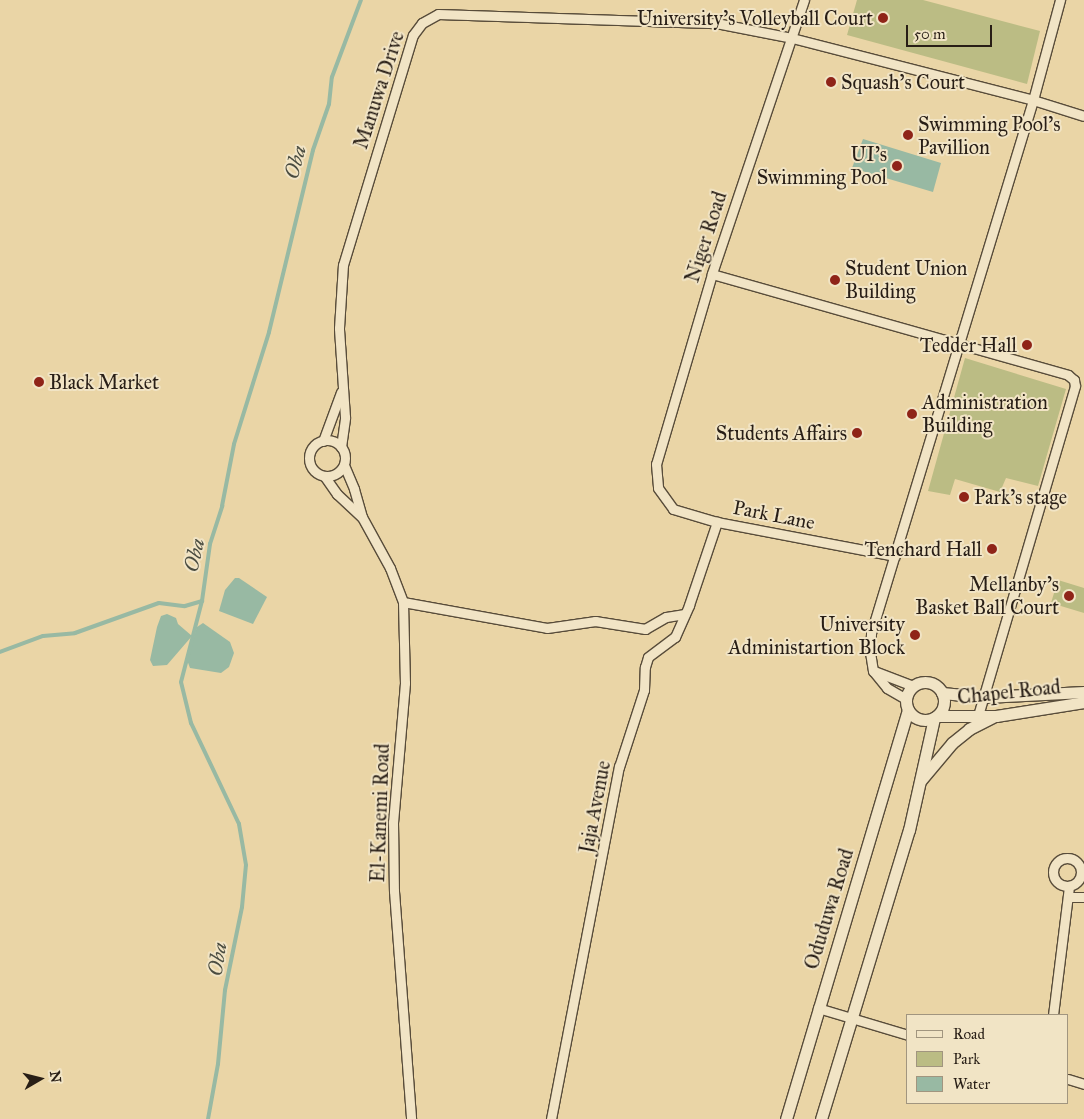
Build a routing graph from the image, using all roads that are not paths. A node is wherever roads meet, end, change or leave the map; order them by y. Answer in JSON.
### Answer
{"nodes":[{"id":1,"x":804,"y":0,"type":"edge"},
{"id":2,"x":1060,"y":0,"type":"edge"},
{"id":3,"x":792,"y":38,"type":"junction"},
{"id":4,"x":1033,"y":100,"type":"junction"},
{"id":5,"x":1084,"y":116,"type":"edge"},
{"id":6,"x":712,"y":274,"type":"junction"},
{"id":7,"x":957,"y":345,"type":"junction"},
{"id":8,"x":342,"y":389,"type":"junction"},
{"id":9,"x":323,"y":441,"type":"junction"},
{"id":10,"x":341,"y":447,"type":"junction"},
{"id":11,"x":344,"y":465,"type":"junction"},
{"id":12,"x":325,"y":477,"type":"junction"},
{"id":13,"x":658,"y":488,"type":"joint"},
{"id":14,"x":362,"y":517,"type":"junction"},
{"id":15,"x":717,"y":522,"type":"junction"},
{"id":16,"x":895,"y":556,"type":"junction"},
{"id":17,"x":403,"y":602,"type":"junction"},
{"id":18,"x":685,"y":614,"type":"junction"},
{"id":19,"x":873,"y":671,"type":"junction"},
{"id":20,"x":914,"y":686,"type":"junction"},
{"id":21,"x":1084,"y":692,"type":"edge"},
{"id":22,"x":942,"y":693,"type":"junction"},
{"id":23,"x":985,"y":697,"type":"junction"},
{"id":24,"x":1084,"y":702,"type":"edge"},
{"id":25,"x":907,"y":705,"type":"junction"},
{"id":26,"x":978,"y":716,"type":"junction"},
{"id":27,"x":996,"y":716,"type":"junction"},
{"id":28,"x":936,"y":717,"type":"junction"},
{"id":29,"x":920,"y":781,"type":"junction"},
{"id":30,"x":1069,"y":887,"type":"dead end"},
{"id":31,"x":1069,"y":897,"type":"junction"},
{"id":32,"x":1084,"y":897,"type":"edge"},
{"id":33,"x":818,"y":1008,"type":"junction"},
{"id":34,"x":1052,"y":1014,"type":"edge"},
{"id":35,"x":850,"y":1019,"type":"junction"},
{"id":36,"x":906,"y":1034,"type":"edge"},
{"id":37,"x":1069,"y":1080,"type":"edge"},
{"id":38,"x":1084,"y":1084,"type":"edge"},
{"id":39,"x":411,"y":1119,"type":"edge"},
{"id":40,"x":551,"y":1119,"type":"edge"},
{"id":41,"x":786,"y":1119,"type":"edge"},
{"id":42,"x":821,"y":1119,"type":"edge"}],
"edges":[{"from":1,"to":3,"type":"street","name":"Niger Road"},
{"from":2,"to":4,"type":"street"},
{"from":3,"to":4,"type":"street","name":"Manuwa Drive"},
{"from":3,"to":6,"type":"street","name":"Niger Road"},
{"from":3,"to":8,"type":"street","name":"Manuwa Drive"},
{"from":4,"to":5,"type":"street","name":"Manuwa Drive"},
{"from":4,"to":7,"type":"street"},
{"from":6,"to":7,"type":"street"},
{"from":6,"to":13,"type":"street","name":"Niger Road"},
{"from":7,"to":16,"type":"street"},
{"from":7,"to":23,"type":"street"},
{"from":8,"to":9,"type":"street","name":"Manuwa Drive"},
{"from":8,"to":10,"type":"street","name":"Manuwa Drive"},
{"from":9,"to":10,"type":"street"},
{"from":9,"to":12,"type":"street"},
{"from":10,"to":11,"type":"street"},
{"from":11,"to":12,"type":"street"},
{"from":11,"to":14,"type":"street","name":"El-Kanemi Road"},
{"from":12,"to":14,"type":"street","name":"El-Kanemi Road"},
{"from":13,"to":15,"type":"street","name":"Park Lane"},
{"from":14,"to":17,"type":"street","name":"El-Kanemi Road"},
{"from":15,"to":16,"type":"street","name":"Park Lane"},
{"from":15,"to":18,"type":"street","name":"Jaja Avenue"},
{"from":16,"to":19,"type":"street"},
{"from":17,"to":18,"type":"street"},
{"from":17,"to":39,"type":"street","name":"El-Kanemi Road"},
{"from":18,"to":40,"type":"street","name":"Jaja Avenue"},
{"from":19,"to":20,"type":"street"},
{"from":19,"to":25,"type":"street"},
{"from":20,"to":22,"type":"street"},
{"from":20,"to":25,"type":"street"},
{"from":21,"to":23,"type":"street","name":"Chapel Road"},
{"from":22,"to":23,"type":"street","name":"Chapel Road"},
{"from":22,"to":28,"type":"street"},
{"from":23,"to":26,"type":"street"},
{"from":24,"to":27,"type":"street","name":"Chapel Road"},
{"from":25,"to":28,"type":"street"},
{"from":25,"to":33,"type":"street","name":"Oduduwa Road"},
{"from":26,"to":27,"type":"street","name":"Chapel Road"},
{"from":26,"to":28,"type":"street","name":"Chapel Road"},
{"from":27,"to":29,"type":"street"},
{"from":28,"to":29,"type":"street"},
{"from":29,"to":35,"type":"street"},
{"from":30,"to":31,"type":"street"},
{"from":31,"to":32,"type":"street"},
{"from":31,"to":34,"type":"street"},
{"from":33,"to":35,"type":"street"},
{"from":33,"to":41,"type":"street","name":"Oduduwa Road"},
{"from":35,"to":36,"type":"street"},
{"from":35,"to":42,"type":"street"},
{"from":37,"to":38,"type":"street"}]}
